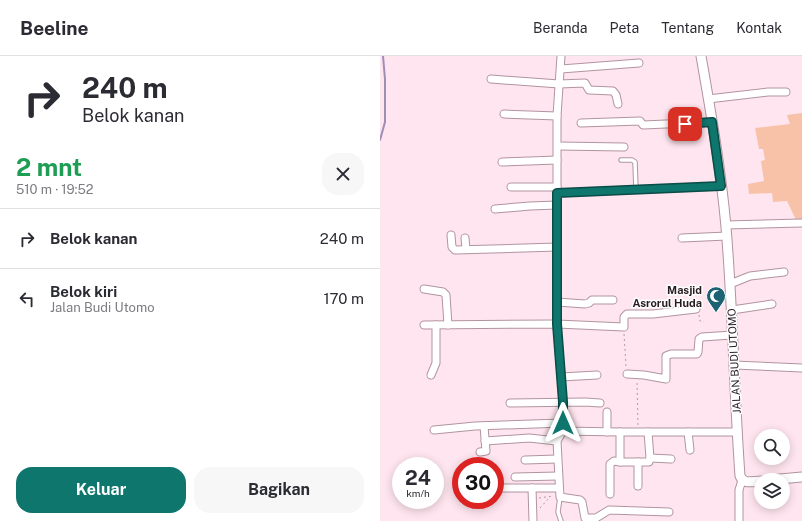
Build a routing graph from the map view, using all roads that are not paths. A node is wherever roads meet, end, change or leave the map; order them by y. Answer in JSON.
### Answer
{"nodes":[{"id":1,"x":561,"y":56,"type":"edge"},
{"id":2,"x":701,"y":56,"type":"edge"},
{"id":3,"x":639,"y":63,"type":"dead end"},
{"id":4,"x":561,"y":69,"type":"junction"},
{"id":5,"x":491,"y":79,"type":"dead end"},
{"id":6,"x":559,"y":84,"type":"junction"},
{"id":7,"x":786,"y":92,"type":"dead end"},
{"id":8,"x":708,"y":99,"type":"junction"},
{"id":9,"x":618,"y":104,"type":"dead end"},
{"id":10,"x":504,"y":114,"type":"dead end"},
{"id":11,"x":557,"y":116,"type":"junction"},
{"id":12,"x":712,"y":122,"type":"junction"},
{"id":13,"x":580,"y":123,"type":"dead end"},
{"id":14,"x":558,"y":146,"type":"junction"},
{"id":15,"x":624,"y":148,"type":"dead end"},
{"id":16,"x":557,"y":160,"type":"junction"},
{"id":17,"x":621,"y":160,"type":"dead end"},
{"id":18,"x":502,"y":162,"type":"dead end"},
{"id":19,"x":721,"y":186,"type":"junction"},
{"id":20,"x":512,"y":187,"type":"dead end"},
{"id":21,"x":557,"y":190,"type":"junction"},
{"id":22,"x":636,"y":190,"type":"junction"},
{"id":23,"x":557,"y":205,"type":"junction"},
{"id":24,"x":495,"y":209,"type":"dead end"},
{"id":25,"x":802,"y":223,"type":"edge"},
{"id":26,"x":726,"y":225,"type":"junction"},
{"id":27,"x":451,"y":235,"type":"dead end"},
{"id":28,"x":727,"y":236,"type":"junction"},
{"id":29,"x":465,"y":238,"type":"dead end"},
{"id":30,"x":682,"y":238,"type":"dead end"},
{"id":31,"x":557,"y":247,"type":"junction"},
{"id":32,"x":466,"y":249,"type":"junction"},
{"id":33,"x":784,"y":272,"type":"dead end"},
{"id":34,"x":730,"y":284,"type":"junction"},
{"id":35,"x":424,"y":289,"type":"dead end"},
{"id":36,"x":613,"y":300,"type":"dead end"},
{"id":37,"x":557,"y":302,"type":"junction"},
{"id":38,"x":772,"y":304,"type":"dead end"},
{"id":39,"x":696,"y":309,"type":"road end"},
{"id":40,"x":732,"y":310,"type":"junction"},
{"id":41,"x":557,"y":324,"type":"junction"},
{"id":42,"x":424,"y":325,"type":"dead end"},
{"id":43,"x":436,"y":325,"type":"junction"},
{"id":44,"x":448,"y":325,"type":"junction"},
{"id":45,"x":732,"y":335,"type":"junction"},
{"id":46,"x":734,"y":365,"type":"junction"},
{"id":47,"x":802,"y":368,"type":"edge"},
{"id":48,"x":627,"y":374,"type":"road end"},
{"id":49,"x":431,"y":375,"type":"dead end"},
{"id":50,"x":597,"y":375,"type":"dead end"},
{"id":51,"x":561,"y":377,"type":"junction"},
{"id":52,"x":563,"y":402,"type":"junction"},
{"id":53,"x":510,"y":403,"type":"dead end"},
{"id":54,"x":600,"y":403,"type":"dead end"},
{"id":55,"x":607,"y":412,"type":"dead end"},
{"id":56,"x":484,"y":426,"type":"junction"},
{"id":57,"x":563,"y":427,"type":"junction"},
{"id":58,"x":434,"y":430,"type":"dead end"},
{"id":59,"x":606,"y":432,"type":"junction"},
{"id":60,"x":620,"y":432,"type":"junction"},
{"id":61,"x":648,"y":432,"type":"junction"},
{"id":62,"x":688,"y":432,"type":"junction"},
{"id":63,"x":738,"y":432,"type":"junction"},
{"id":64,"x":485,"y":441,"type":"junction"},
{"id":65,"x":556,"y":441,"type":"junction"},
{"id":66,"x":690,"y":450,"type":"dead end"},
{"id":67,"x":480,"y":452,"type":"dead end"},
{"id":68,"x":650,"y":458,"type":"junction"},
{"id":69,"x":557,"y":459,"type":"junction"},
{"id":70,"x":671,"y":459,"type":"dead end"},
{"id":71,"x":525,"y":460,"type":"dead end"},
{"id":72,"x":620,"y":462,"type":"junction"},
{"id":73,"x":638,"y":462,"type":"junction"},
{"id":74,"x":558,"y":476,"type":"junction"},
{"id":75,"x":515,"y":477,"type":"dead end"},
{"id":76,"x":802,"y":477,"type":"edge"},
{"id":77,"x":790,"y":478,"type":"edge"},
{"id":78,"x":742,"y":480,"type":"junction"},
{"id":79,"x":754,"y":482,"type":"edge"},
{"id":80,"x":638,"y":486,"type":"dead end"},
{"id":81,"x":504,"y":488,"type":"edge"},
{"id":82,"x":532,"y":488,"type":"junction"},
{"id":83,"x":559,"y":493,"type":"junction"},
{"id":84,"x":610,"y":494,"type":"dead end"},
{"id":85,"x":668,"y":512,"type":"dead end"},
{"id":86,"x":533,"y":518,"type":"edge"},
{"id":87,"x":585,"y":520,"type":"edge"},
{"id":88,"x":561,"y":521,"type":"edge"},
{"id":89,"x":739,"y":521,"type":"edge"}],
"edges":[{"from":1,"to":4,"type":"street"},
{"from":2,"to":8,"type":"street","name":"JALAN BUDI UTOMO"},
{"from":3,"to":4,"type":"street"},
{"from":4,"to":6,"type":"street"},
{"from":5,"to":6,"type":"street"},
{"from":6,"to":9,"type":"street"},
{"from":6,"to":11,"type":"street"},
{"from":7,"to":8,"type":"street"},
{"from":8,"to":12,"type":"street","name":"JALAN BUDI UTOMO"},
{"from":10,"to":11,"type":"street"},
{"from":11,"to":14,"type":"street"},
{"from":12,"to":13,"type":"street"},
{"from":12,"to":19,"type":"street","name":"JALAN BUDI UTOMO"},
{"from":14,"to":15,"type":"street"},
{"from":14,"to":16,"type":"street"},
{"from":16,"to":18,"type":"street"},
{"from":16,"to":21,"type":"street"},
{"from":17,"to":22,"type":"lane"},
{"from":19,"to":22,"type":"street"},
{"from":19,"to":26,"type":"street","name":"JALAN BUDI UTOMO"},
{"from":20,"to":21,"type":"street"},
{"from":21,"to":22,"type":"street"},
{"from":21,"to":23,"type":"street"},
{"from":23,"to":24,"type":"street"},
{"from":23,"to":31,"type":"street"},
{"from":25,"to":26,"type":"street"},
{"from":26,"to":28,"type":"street","name":"JALAN BUDI UTOMO"},
{"from":27,"to":32,"type":"street"},
{"from":28,"to":30,"type":"street"},
{"from":28,"to":34,"type":"street","name":"JALAN BUDI UTOMO"},
{"from":29,"to":32,"type":"street"},
{"from":31,"to":32,"type":"street"},
{"from":31,"to":37,"type":"street"},
{"from":33,"to":34,"type":"street"},
{"from":34,"to":40,"type":"street","name":"JALAN BUDI UTOMO"},
{"from":35,"to":44,"type":"street"},
{"from":36,"to":37,"type":"street"},
{"from":37,"to":41,"type":"street"},
{"from":38,"to":40,"type":"street"},
{"from":39,"to":41,"type":"street"},
{"from":40,"to":45,"type":"street","name":"JALAN BUDI UTOMO"},
{"from":41,"to":44,"type":"street"},
{"from":41,"to":51,"type":"street"},
{"from":42,"to":43,"type":"street"},
{"from":43,"to":44,"type":"street"},
{"from":43,"to":49,"type":"street"},
{"from":45,"to":46,"type":"street","name":"JALAN BUDI UTOMO"},
{"from":45,"to":48,"type":"street"},
{"from":46,"to":47,"type":"street"},
{"from":46,"to":63,"type":"street","name":"JALAN BUDI UTOMO"},
{"from":50,"to":51,"type":"street"},
{"from":51,"to":52,"type":"street"},
{"from":52,"to":53,"type":"street"},
{"from":52,"to":54,"type":"street"},
{"from":52,"to":57,"type":"street"},
{"from":55,"to":59,"type":"street"},
{"from":56,"to":57,"type":"street"},
{"from":56,"to":58,"type":"street"},
{"from":56,"to":64,"type":"street"},
{"from":57,"to":59,"type":"street"},
{"from":57,"to":65,"type":"street"},
{"from":59,"to":60,"type":"street"},
{"from":60,"to":61,"type":"street"},
{"from":60,"to":72,"type":"street"},
{"from":61,"to":62,"type":"street"},
{"from":61,"to":68,"type":"street"},
{"from":62,"to":63,"type":"street"},
{"from":62,"to":66,"type":"street"},
{"from":63,"to":78,"type":"street","name":"JALAN BUDI UTOMO"},
{"from":64,"to":65,"type":"street"},
{"from":64,"to":67,"type":"street"},
{"from":65,"to":69,"type":"street"},
{"from":68,"to":70,"type":"street"},
{"from":68,"to":73,"type":"street"},
{"from":69,"to":71,"type":"street"},
{"from":69,"to":74,"type":"street"},
{"from":72,"to":73,"type":"street"},
{"from":72,"to":84,"type":"street"},
{"from":73,"to":80,"type":"street"},
{"from":74,"to":75,"type":"street"},
{"from":74,"to":83,"type":"street"},
{"from":76,"to":77,"type":"street"},
{"from":78,"to":79,"type":"street"},
{"from":78,"to":89,"type":"street"},
{"from":81,"to":82,"type":"street"},
{"from":82,"to":83,"type":"street"},
{"from":82,"to":86,"type":"street"},
{"from":83,"to":87,"type":"street"},
{"from":83,"to":88,"type":"lane"},
{"from":85,"to":87,"type":"street"}]}
